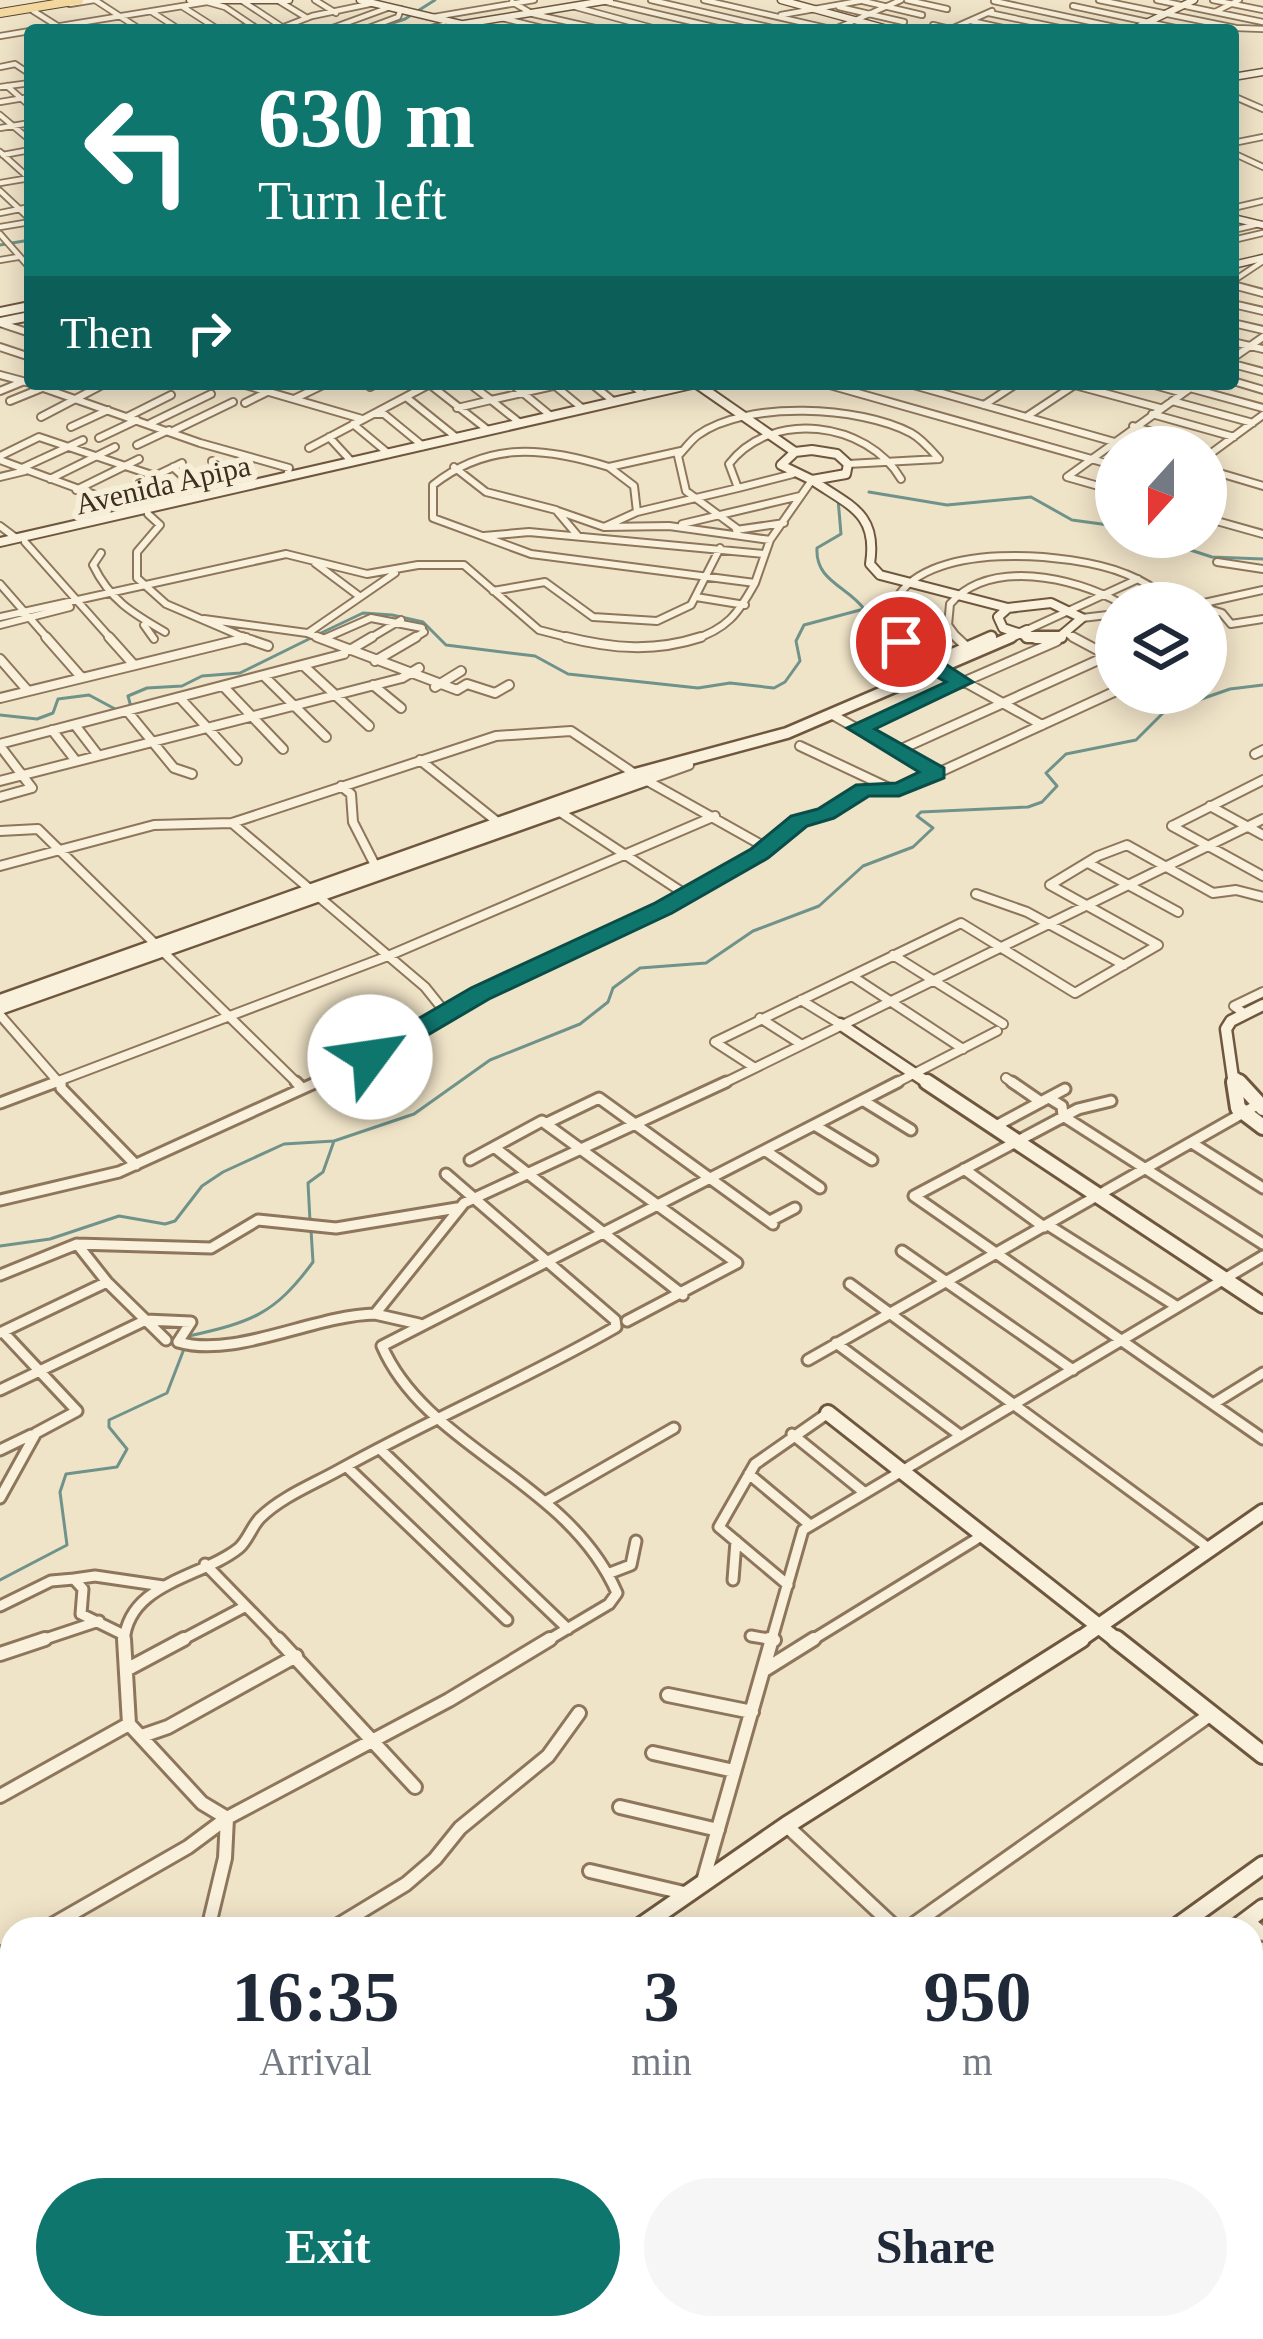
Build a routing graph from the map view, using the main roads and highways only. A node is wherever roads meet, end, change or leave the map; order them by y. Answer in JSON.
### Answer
{"nodes":[{"id":1,"x":66,"y":0,"type":"edge"},
{"id":2,"x":80,"y":0,"type":"edge"},
{"id":3,"x":41,"y":2,"type":"edge"},
{"id":4,"x":0,"y":13,"type":"edge"}],
"edges":[{"from":1,"to":3,"type":"main road"},
{"from":2,"to":4,"type":"main road"},
{"from":3,"to":4,"type":"main road"}]}
